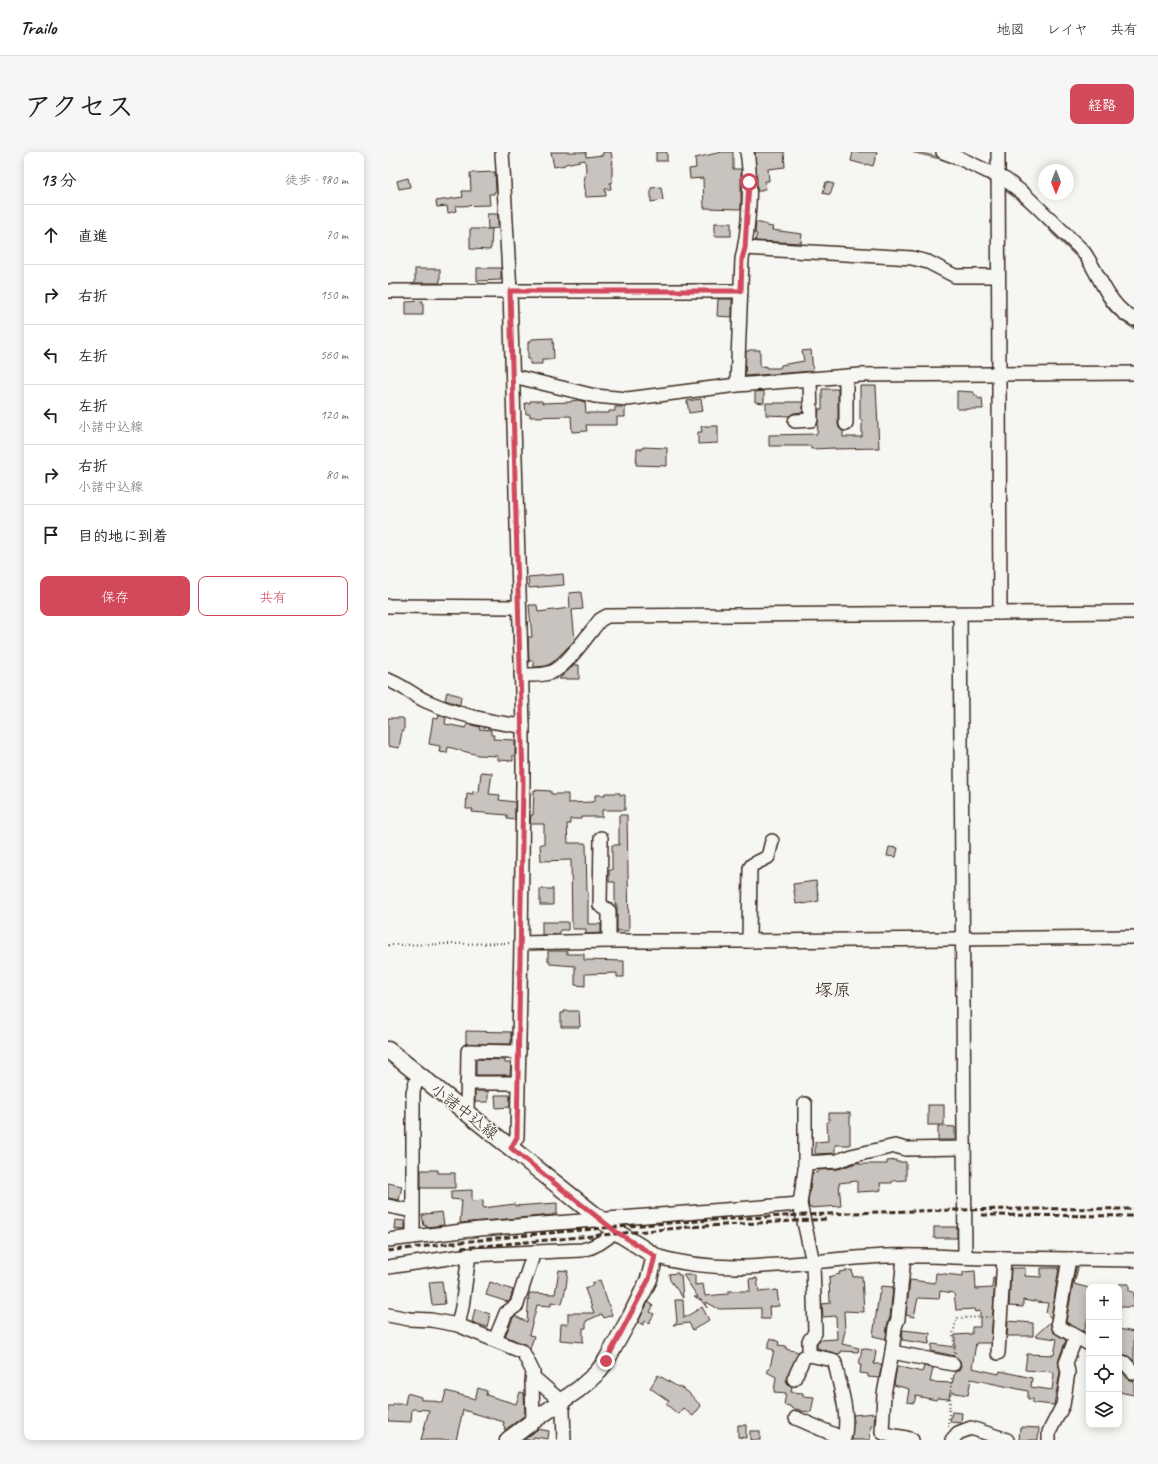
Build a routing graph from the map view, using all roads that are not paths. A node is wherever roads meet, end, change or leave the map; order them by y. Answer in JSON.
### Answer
{"nodes":[{"id":1,"x":502,"y":152,"type":"edge"},
{"id":2,"x":747,"y":152,"type":"edge"},
{"id":3,"x":943,"y":152,"type":"edge"},
{"id":4,"x":998,"y":152,"type":"edge"},
{"id":5,"x":998,"y":176,"type":"junction"},
{"id":6,"x":745,"y":248,"type":"junction"},
{"id":7,"x":997,"y":276,"type":"junction"},
{"id":8,"x":388,"y":291,"type":"edge"},
{"id":9,"x":510,"y":291,"type":"junction"},
{"id":10,"x":741,"y":291,"type":"junction"},
{"id":11,"x":1134,"y":319,"type":"edge"},
{"id":12,"x":998,"y":373,"type":"junction"},
{"id":13,"x":1134,"y":373,"type":"edge"},
{"id":14,"x":513,"y":376,"type":"junction"},
{"id":15,"x":846,"y":377,"type":"junction"},
{"id":16,"x":810,"y":379,"type":"junction"},
{"id":17,"x":737,"y":385,"type":"junction"},
{"id":18,"x":795,"y":421,"type":"dead end"},
{"id":19,"x":846,"y":424,"type":"dead end"},
{"id":20,"x":388,"y":606,"type":"edge"},
{"id":21,"x":519,"y":607,"type":"junction"},
{"id":22,"x":1134,"y":612,"type":"edge"},
{"id":23,"x":1000,"y":613,"type":"junction"},
{"id":24,"x":960,"y":614,"type":"junction"},
{"id":25,"x":521,"y":675,"type":"junction"},
{"id":26,"x":388,"y":680,"type":"edge"},
{"id":27,"x":523,"y":726,"type":"junction"},
{"id":28,"x":601,"y":838,"type":"dead end"},
{"id":29,"x":772,"y":841,"type":"dead end"},
{"id":30,"x":1134,"y":937,"type":"edge"},
{"id":31,"x":962,"y":939,"type":"junction"},
{"id":32,"x":609,"y":941,"type":"junction"},
{"id":33,"x":749,"y":941,"type":"junction"},
{"id":34,"x":521,"y":943,"type":"junction"},
{"id":35,"x":388,"y":1050,"type":"edge"},
{"id":36,"x":519,"y":1052,"type":"junction"},
{"id":37,"x":420,"y":1077,"type":"junction"},
{"id":38,"x":467,"y":1083,"type":"junction"},
{"id":39,"x":518,"y":1083,"type":"junction"},
{"id":40,"x":805,"y":1104,"type":"dead end"},
{"id":41,"x":467,"y":1112,"type":"junction"},
{"id":42,"x":511,"y":1148,"type":"junction"},
{"id":43,"x":964,"y":1148,"type":"junction"},
{"id":44,"x":805,"y":1163,"type":"junction"},
{"id":45,"x":800,"y":1204,"type":"junction"},
{"id":46,"x":388,"y":1206,"type":"edge"},
{"id":47,"x":412,"y":1211,"type":"junction"},
{"id":48,"x":601,"y":1220,"type":"junction"},
{"id":49,"x":615,"y":1231,"type":"junction"},
{"id":50,"x":413,"y":1237,"type":"junction"},
{"id":51,"x":388,"y":1240,"type":"edge"},
{"id":52,"x":534,"y":1252,"type":"junction"},
{"id":53,"x":469,"y":1255,"type":"junction"},
{"id":54,"x":655,"y":1256,"type":"junction"},
{"id":55,"x":904,"y":1256,"type":"junction"},
{"id":56,"x":965,"y":1257,"type":"junction"},
{"id":57,"x":1004,"y":1258,"type":"junction"},
{"id":58,"x":1069,"y":1259,"type":"junction"},
{"id":59,"x":1134,"y":1260,"type":"edge"},
{"id":60,"x":813,"y":1262,"type":"junction"},
{"id":61,"x":388,"y":1267,"type":"edge"},
{"id":62,"x":388,"y":1315,"type":"edge"},
{"id":63,"x":458,"y":1325,"type":"junction"},
{"id":64,"x":1076,"y":1337,"type":"junction"},
{"id":65,"x":495,"y":1340,"type":"junction"},
{"id":66,"x":1086,"y":1342,"type":"edge"},
{"id":67,"x":892,"y":1352,"type":"junction"},
{"id":68,"x":998,"y":1353,"type":"dead end"},
{"id":69,"x":809,"y":1355,"type":"junction"},
{"id":70,"x":1122,"y":1362,"type":"edge"},
{"id":71,"x":953,"y":1364,"type":"dead end"},
{"id":72,"x":1134,"y":1373,"type":"edge"},
{"id":73,"x":533,"y":1377,"type":"junction"},
{"id":74,"x":794,"y":1379,"type":"dead end"},
{"id":75,"x":559,"y":1402,"type":"junction"},
{"id":76,"x":796,"y":1418,"type":"dead end"},
{"id":77,"x":533,"y":1420,"type":"junction"},
{"id":78,"x":844,"y":1439,"type":"edge"},
{"id":79,"x":508,"y":1440,"type":"edge"},
{"id":80,"x":564,"y":1440,"type":"edge"},
{"id":81,"x":912,"y":1440,"type":"edge"},
{"id":82,"x":952,"y":1440,"type":"edge"},
{"id":83,"x":1007,"y":1440,"type":"edge"},
{"id":84,"x":1049,"y":1440,"type":"edge"}],
"edges":[{"from":1,"to":9,"type":"street"},
{"from":2,"to":6,"type":"street"},
{"from":3,"to":5,"type":"street"},
{"from":4,"to":5,"type":"street"},
{"from":5,"to":7,"type":"street"},
{"from":5,"to":11,"type":"street"},
{"from":6,"to":7,"type":"street"},
{"from":6,"to":10,"type":"street"},
{"from":7,"to":12,"type":"street"},
{"from":8,"to":9,"type":"street"},
{"from":9,"to":10,"type":"street"},
{"from":9,"to":14,"type":"street"},
{"from":10,"to":17,"type":"street"},
{"from":12,"to":13,"type":"street"},
{"from":12,"to":15,"type":"street"},
{"from":12,"to":23,"type":"street"},
{"from":14,"to":17,"type":"street"},
{"from":14,"to":21,"type":"street"},
{"from":15,"to":16,"type":"street"},
{"from":15,"to":19,"type":"street"},
{"from":16,"to":17,"type":"street"},
{"from":16,"to":18,"type":"street"},
{"from":20,"to":21,"type":"street"},
{"from":21,"to":25,"type":"street"},
{"from":22,"to":23,"type":"street"},
{"from":23,"to":24,"type":"street"},
{"from":24,"to":25,"type":"street"},
{"from":24,"to":31,"type":"street"},
{"from":25,"to":27,"type":"street"},
{"from":26,"to":27,"type":"street"},
{"from":27,"to":34,"type":"street"},
{"from":28,"to":32,"type":"street"},
{"from":29,"to":33,"type":"street"},
{"from":30,"to":31,"type":"street"},
{"from":31,"to":33,"type":"street"},
{"from":31,"to":43,"type":"street"},
{"from":32,"to":33,"type":"street"},
{"from":32,"to":34,"type":"street"},
{"from":34,"to":36,"type":"street"},
{"from":35,"to":37,"type":"main road","name":"小諸中込線"},
{"from":36,"to":38,"type":"street"},
{"from":36,"to":39,"type":"street"},
{"from":37,"to":41,"type":"main road","name":"小諸中込線"},
{"from":37,"to":47,"type":"street"},
{"from":38,"to":39,"type":"street"},
{"from":38,"to":41,"type":"street"},
{"from":39,"to":42,"type":"street"},
{"from":40,"to":44,"type":"street"},
{"from":41,"to":42,"type":"main road","name":"小諸中込線"},
{"from":42,"to":48,"type":"main road","name":"小諸中込線"},
{"from":43,"to":44,"type":"street"},
{"from":43,"to":56,"type":"street"},
{"from":44,"to":45,"type":"street"},
{"from":45,"to":48,"type":"street"},
{"from":45,"to":60,"type":"street"},
{"from":46,"to":47,"type":"street"},
{"from":47,"to":50,"type":"street"},
{"from":48,"to":49,"type":"main road","name":"小諸中込線"},
{"from":48,"to":50,"type":"street"},
{"from":49,"to":52,"type":"street"},
{"from":49,"to":54,"type":"main road","name":"小諸中込線"},
{"from":50,"to":51,"type":"street"},
{"from":52,"to":53,"type":"street"},
{"from":52,"to":65,"type":"street"},
{"from":53,"to":61,"type":"street"},
{"from":53,"to":63,"type":"street"},
{"from":54,"to":60,"type":"street"},
{"from":54,"to":75,"type":"main road"},
{"from":55,"to":56,"type":"street"},
{"from":55,"to":60,"type":"street"},
{"from":55,"to":67,"type":"street"},
{"from":56,"to":57,"type":"street"},
{"from":57,"to":58,"type":"street"},
{"from":57,"to":68,"type":"street"},
{"from":58,"to":59,"type":"street"},
{"from":58,"to":64,"type":"street"},
{"from":60,"to":69,"type":"street"},
{"from":62,"to":63,"type":"street"},
{"from":63,"to":65,"type":"street"},
{"from":64,"to":66,"type":"street"},
{"from":64,"to":84,"type":"street"},
{"from":65,"to":73,"type":"street"},
{"from":67,"to":71,"type":"street"},
{"from":67,"to":81,"type":"street"},
{"from":69,"to":74,"type":"street"},
{"from":69,"to":78,"type":"street"},
{"from":70,"to":72,"type":"street"},
{"from":73,"to":75,"type":"street"},
{"from":73,"to":77,"type":"street"},
{"from":75,"to":77,"type":"main road"},
{"from":75,"to":80,"type":"street"},
{"from":76,"to":78,"type":"street"},
{"from":77,"to":79,"type":"main road"},
{"from":82,"to":83,"type":"street"}]}
